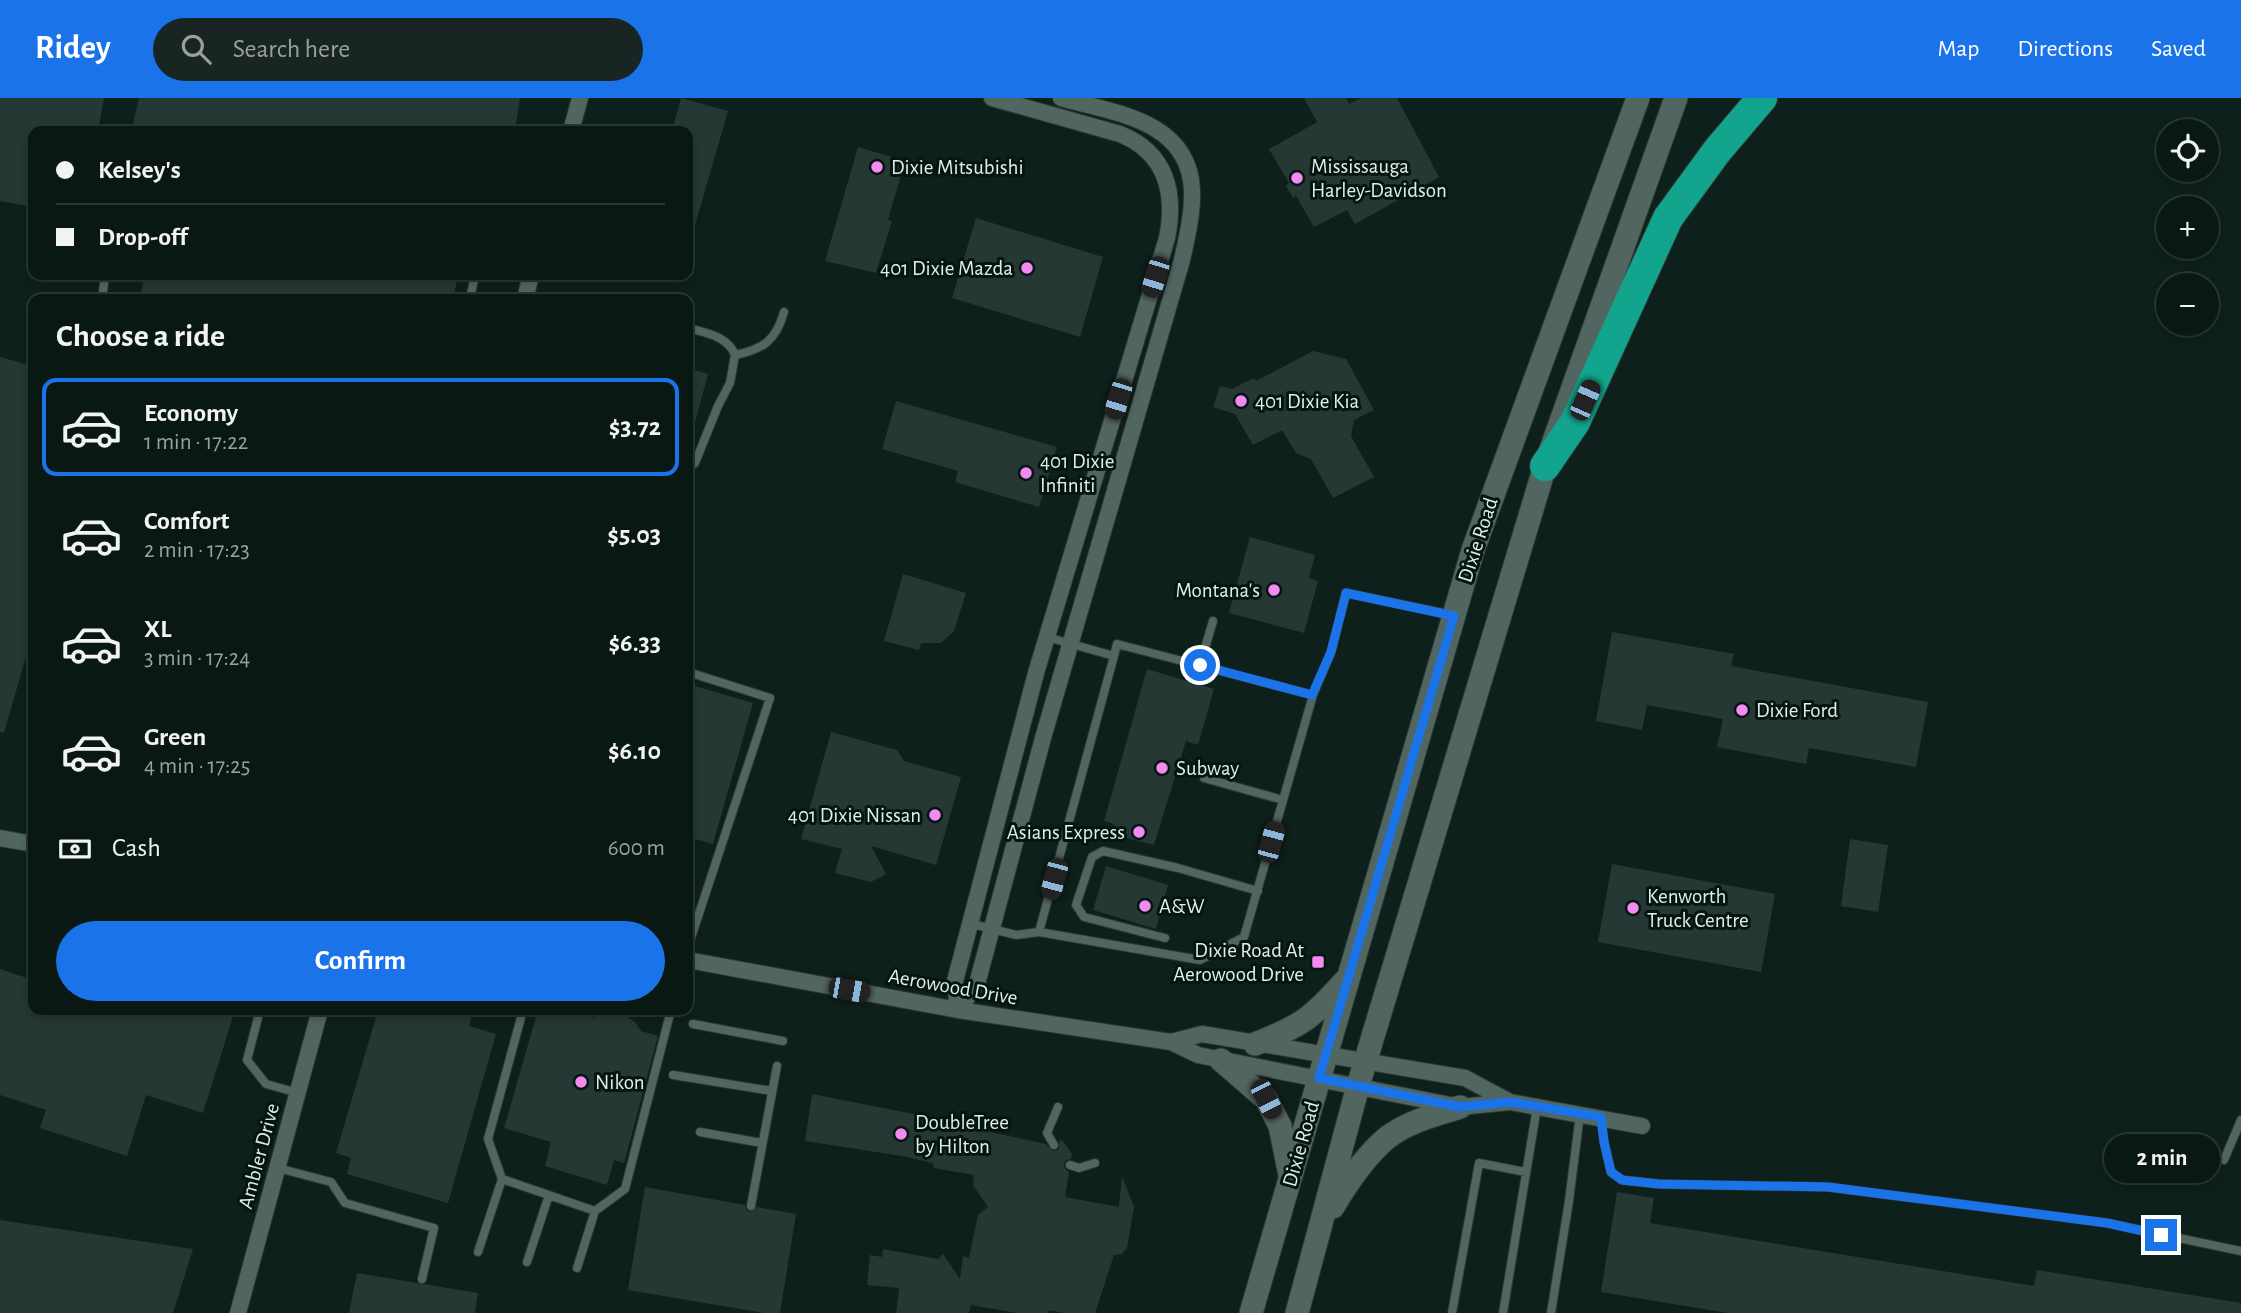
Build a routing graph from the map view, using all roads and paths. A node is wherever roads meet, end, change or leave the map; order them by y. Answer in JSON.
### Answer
{"nodes":[{"id":1,"x":580,"y":98,"type":"edge"},
{"id":2,"x":992,"y":98,"type":"edge"},
{"id":3,"x":1061,"y":98,"type":"edge"},
{"id":4,"x":1638,"y":98,"type":"edge"},
{"id":5,"x":1676,"y":98,"type":"edge"},
{"id":6,"x":1762,"y":98,"type":"edge"},
{"id":7,"x":572,"y":126,"type":"edge"},
{"id":8,"x":1162,"y":253,"type":"junction"},
{"id":9,"x":1182,"y":260,"type":"junction"},
{"id":10,"x":784,"y":312,"type":"dead end"},
{"id":11,"x":693,"y":329,"type":"edge"},
{"id":12,"x":735,"y":355,"type":"junction"},
{"id":13,"x":1104,"y":447,"type":"junction"},
{"id":14,"x":1125,"y":455,"type":"junction"},
{"id":15,"x":693,"y":465,"type":"edge"},
{"id":16,"x":1545,"y":466,"type":"junction"},
{"id":17,"x":1454,"y":616,"type":"junction"},
{"id":18,"x":1213,"y":621,"type":"dead end"},
{"id":19,"x":1047,"y":637,"type":"junction"},
{"id":20,"x":1071,"y":643,"type":"junction"},
{"id":21,"x":1114,"y":656,"type":"junction"},
{"id":22,"x":1200,"y":665,"type":"junction"},
{"id":23,"x":693,"y":674,"type":"edge"},
{"id":24,"x":1312,"y":695,"type":"junction"},
{"id":25,"x":1204,"y":778,"type":"dead end"},
{"id":26,"x":1283,"y":800,"type":"junction"},
{"id":27,"x":0,"y":838,"type":"edge"},
{"id":28,"x":28,"y":841,"type":"edge"},
{"id":29,"x":1258,"y":891,"type":"junction"},
{"id":30,"x":969,"y":923,"type":"junction"},
{"id":31,"x":992,"y":928,"type":"junction"},
{"id":32,"x":693,"y":932,"type":"edge"},
{"id":33,"x":1040,"y":932,"type":"junction"},
{"id":34,"x":1164,"y":938,"type":"dead end"},
{"id":35,"x":693,"y":961,"type":"edge"},
{"id":36,"x":1351,"y":974,"type":"junction"},
{"id":37,"x":958,"y":1010,"type":"junction"},
{"id":38,"x":259,"y":1015,"type":"edge"},
{"id":39,"x":319,"y":1015,"type":"edge"},
{"id":40,"x":522,"y":1015,"type":"edge"},
{"id":41,"x":670,"y":1015,"type":"edge"},
{"id":42,"x":693,"y":1024,"type":"dead end"},
{"id":43,"x":783,"y":1041,"type":"dead end"},
{"id":44,"x":1171,"y":1042,"type":"junction"},
{"id":45,"x":1255,"y":1044,"type":"junction"},
{"id":46,"x":1326,"y":1054,"type":"junction"},
{"id":47,"x":1221,"y":1060,"type":"junction"},
{"id":48,"x":1366,"y":1061,"type":"junction"},
{"id":49,"x":777,"y":1066,"type":"dead end"},
{"id":50,"x":673,"y":1076,"type":"dead end"},
{"id":51,"x":1319,"y":1078,"type":"junction"},
{"id":52,"x":1358,"y":1086,"type":"junction"},
{"id":53,"x":772,"y":1091,"type":"junction"},
{"id":54,"x":298,"y":1093,"type":"junction"},
{"id":55,"x":1510,"y":1102,"type":"junction"},
{"id":56,"x":1058,"y":1107,"type":"dead end"},
{"id":57,"x":1460,"y":1107,"type":"junction"},
{"id":58,"x":1537,"y":1107,"type":"junction"},
{"id":59,"x":1580,"y":1114,"type":"junction"},
{"id":60,"x":1601,"y":1117,"type":"junction"},
{"id":61,"x":2241,"y":1120,"type":"edge"},
{"id":62,"x":1642,"y":1126,"type":"dead end"},
{"id":63,"x":700,"y":1132,"type":"dead end"},
{"id":64,"x":762,"y":1143,"type":"junction"},
{"id":65,"x":1054,"y":1144,"type":"dead end"},
{"id":66,"x":2224,"y":1160,"type":"dead end"},
{"id":67,"x":1095,"y":1163,"type":"dead end"},
{"id":68,"x":1070,"y":1165,"type":"dead end"},
{"id":69,"x":278,"y":1168,"type":"junction"},
{"id":70,"x":1526,"y":1172,"type":"junction"},
{"id":71,"x":502,"y":1179,"type":"junction"},
{"id":72,"x":1291,"y":1179,"type":"junction"},
{"id":73,"x":549,"y":1195,"type":"junction"},
{"id":74,"x":751,"y":1206,"type":"dead end"},
{"id":75,"x":595,"y":1211,"type":"junction"},
{"id":76,"x":1324,"y":1222,"type":"junction"},
{"id":77,"x":2241,"y":1251,"type":"edge"},
{"id":78,"x":478,"y":1252,"type":"dead end"},
{"id":79,"x":527,"y":1262,"type":"dead end"},
{"id":80,"x":577,"y":1268,"type":"dead end"},
{"id":81,"x":422,"y":1279,"type":"dead end"},
{"id":82,"x":238,"y":1313,"type":"edge"},
{"id":83,"x":1251,"y":1313,"type":"edge"},
{"id":84,"x":1297,"y":1313,"type":"edge"},
{"id":85,"x":1452,"y":1313,"type":"edge"},
{"id":86,"x":1503,"y":1313,"type":"edge"},
{"id":87,"x":1551,"y":1313,"type":"edge"}],
"edges":[{"from":1,"to":7,"type":"street"},
{"from":2,"to":8,"type":"street"},
{"from":3,"to":9,"type":"street"},
{"from":4,"to":17,"type":"main road","name":"Dixie Road"},
{"from":5,"to":16,"type":"main road","name":"Dixie Road"},
{"from":6,"to":16,"type":"highway"},
{"from":8,"to":9,"type":"lane"},
{"from":8,"to":13,"type":"street"},
{"from":9,"to":14,"type":"street"},
{"from":10,"to":12,"type":"lane"},
{"from":11,"to":12,"type":"lane"},
{"from":12,"to":15,"type":"lane"},
{"from":13,"to":14,"type":"lane"},
{"from":13,"to":19,"type":"street"},
{"from":14,"to":20,"type":"street"},
{"from":16,"to":48,"type":"main road","name":"Dixie Road"},
{"from":17,"to":24,"type":"lane"},
{"from":17,"to":36,"type":"main road","name":"Dixie Road"},
{"from":18,"to":22,"type":"lane"},
{"from":19,"to":20,"type":"lane"},
{"from":19,"to":30,"type":"street"},
{"from":20,"to":21,"type":"lane"},
{"from":20,"to":31,"type":"street"},
{"from":21,"to":22,"type":"lane"},
{"from":21,"to":33,"type":"lane"},
{"from":22,"to":24,"type":"lane"},
{"from":23,"to":32,"type":"lane"},
{"from":24,"to":26,"type":"lane"},
{"from":25,"to":26,"type":"lane"},
{"from":26,"to":29,"type":"lane"},
{"from":27,"to":28,"type":"street"},
{"from":29,"to":33,"type":"lane"},
{"from":29,"to":34,"type":"lane"},
{"from":30,"to":31,"type":"lane"},
{"from":30,"to":37,"type":"street"},
{"from":31,"to":33,"type":"lane"},
{"from":31,"to":37,"type":"street"},
{"from":35,"to":37,"type":"street","name":"Aerowood Drive"},
{"from":36,"to":45,"type":"main road"},
{"from":36,"to":46,"type":"main road","name":"Dixie Road"},
{"from":37,"to":44,"type":"street","name":"Aerowood Drive"},
{"from":38,"to":54,"type":"lane"},
{"from":39,"to":54,"type":"street","name":"Ambler Drive"},
{"from":40,"to":71,"type":"lane"},
{"from":41,"to":75,"type":"lane"},
{"from":42,"to":43,"type":"lane"},
{"from":44,"to":45,"type":"street","name":"Aerowood Drive"},
{"from":44,"to":47,"type":"street","name":"Aerowood Drive"},
{"from":45,"to":46,"type":"street","name":"Aerowood Drive"},
{"from":46,"to":48,"type":"street","name":"Aerowood Drive"},
{"from":46,"to":51,"type":"main road","name":"Dixie Road"},
{"from":47,"to":51,"type":"street","name":"Aerowood Drive"},
{"from":47,"to":72,"type":"main road"},
{"from":48,"to":52,"type":"main road","name":"Dixie Road"},
{"from":48,"to":55,"type":"street","name":"Aerowood Drive"},
{"from":49,"to":53,"type":"lane"},
{"from":50,"to":53,"type":"lane"},
{"from":51,"to":52,"type":"street","name":"Aerowood Drive"},
{"from":51,"to":72,"type":"main road","name":"Dixie Road"},
{"from":52,"to":57,"type":"street","name":"Aerowood Drive"},
{"from":52,"to":76,"type":"main road","name":"Dixie Road"},
{"from":53,"to":64,"type":"lane"},
{"from":54,"to":69,"type":"street","name":"Ambler Drive"},
{"from":55,"to":57,"type":"street","name":"Aerowood Drive"},
{"from":55,"to":58,"type":"street","name":"Aerowood Drive"},
{"from":56,"to":65,"type":"lane"},
{"from":57,"to":76,"type":"main road"},
{"from":58,"to":59,"type":"street","name":"Aerowood Drive"},
{"from":58,"to":70,"type":"lane"},
{"from":59,"to":60,"type":"street","name":"Aerowood Drive"},
{"from":59,"to":87,"type":"lane"},
{"from":60,"to":62,"type":"street","name":"Aerowood Drive"},
{"from":60,"to":77,"type":"lane"},
{"from":61,"to":66,"type":"lane"},
{"from":63,"to":64,"type":"lane"},
{"from":64,"to":74,"type":"lane"},
{"from":67,"to":68,"type":"lane"},
{"from":69,"to":81,"type":"lane"},
{"from":69,"to":82,"type":"street","name":"Ambler Drive"},
{"from":70,"to":85,"type":"lane"},
{"from":70,"to":86,"type":"lane"},
{"from":71,"to":73,"type":"lane"},
{"from":71,"to":78,"type":"lane"},
{"from":72,"to":83,"type":"main road","name":"Dixie Road"},
{"from":73,"to":75,"type":"lane"},
{"from":73,"to":79,"type":"lane"},
{"from":75,"to":80,"type":"lane"},
{"from":76,"to":84,"type":"main road","name":"Dixie Road"}]}
